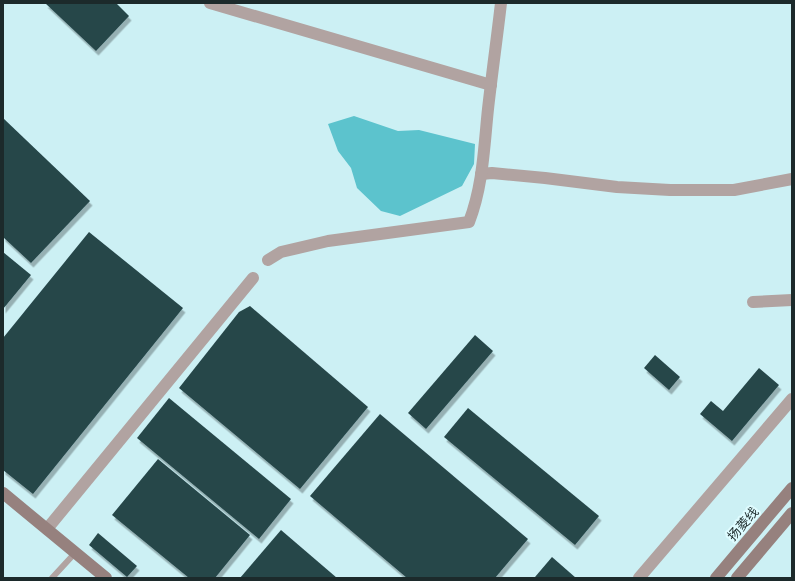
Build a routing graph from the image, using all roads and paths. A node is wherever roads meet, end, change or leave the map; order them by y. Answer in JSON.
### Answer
{"nodes":[{"id":1,"x":210,"y":3,"type":"edge"},
{"id":2,"x":501,"y":3,"type":"edge"},
{"id":3,"x":491,"y":85,"type":"junction"},
{"id":4,"x":482,"y":174,"type":"junction"},
{"id":5,"x":792,"y":179,"type":"edge"},
{"id":6,"x":268,"y":260,"type":"dead end"},
{"id":7,"x":253,"y":278,"type":"dead end"},
{"id":8,"x":792,"y":300,"type":"edge"},
{"id":9,"x":753,"y":302,"type":"dead end"},
{"id":10,"x":792,"y":399,"type":"edge"},
{"id":11,"x":792,"y":488,"type":"edge"},
{"id":12,"x":3,"y":493,"type":"edge"},
{"id":13,"x":792,"y":513,"type":"edge"},
{"id":14,"x":47,"y":529,"type":"junction"},
{"id":15,"x":75,"y":553,"type":"junction"},
{"id":16,"x":52,"y":578,"type":"edge"},
{"id":17,"x":106,"y":578,"type":"edge"},
{"id":18,"x":639,"y":578,"type":"edge"},
{"id":19,"x":716,"y":578,"type":"edge"},
{"id":20,"x":737,"y":578,"type":"edge"}],
"edges":[{"from":1,"to":3,"type":"street"},
{"from":2,"to":3,"type":"street"},
{"from":3,"to":4,"type":"street"},
{"from":4,"to":5,"type":"street"},
{"from":4,"to":6,"type":"street"},
{"from":7,"to":14,"type":"street"},
{"from":8,"to":9,"type":"street"},
{"from":10,"to":18,"type":"street"},
{"from":11,"to":19,"type":"main road","name":"扬菱线"},
{"from":12,"to":14,"type":"main road"},
{"from":13,"to":20,"type":"main road"},
{"from":14,"to":15,"type":"main road"},
{"from":15,"to":16,"type":"lane"},
{"from":15,"to":17,"type":"main road"}]}
